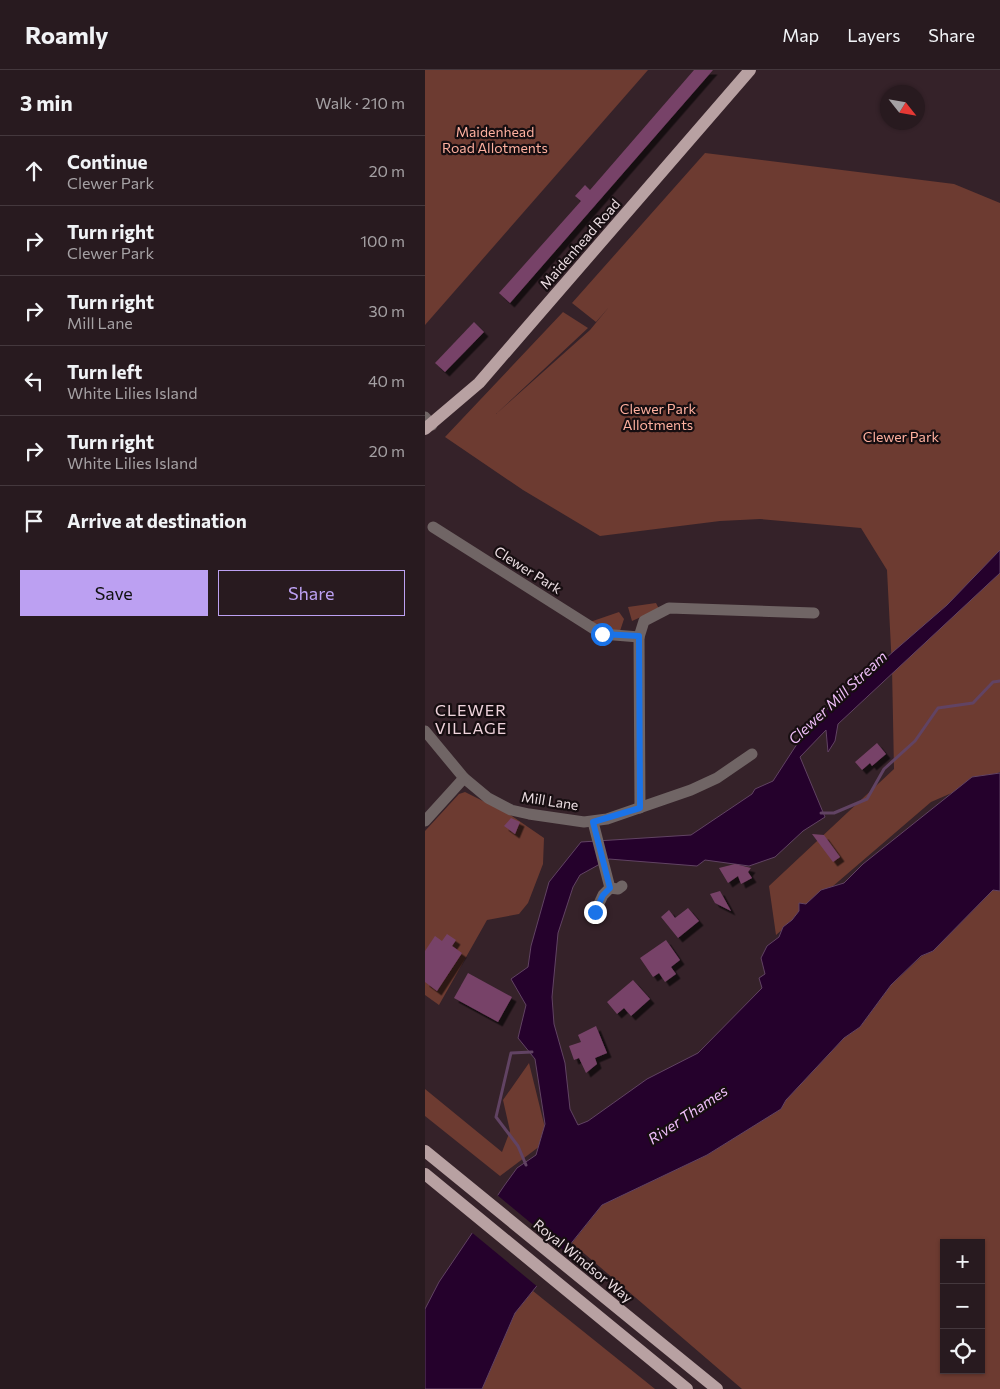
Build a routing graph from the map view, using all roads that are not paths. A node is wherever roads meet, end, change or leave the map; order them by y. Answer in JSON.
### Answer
{"nodes":[{"id":1,"x":750,"y":70,"type":"edge"},
{"id":2,"x":427,"y":424,"type":"edge"},
{"id":3,"x":433,"y":527,"type":"dead end"},
{"id":4,"x":814,"y":613,"type":"dead end"},
{"id":5,"x":639,"y":636,"type":"junction"},
{"id":6,"x":425,"y":732,"type":"edge"},
{"id":7,"x":752,"y":754,"type":"dead end"},
{"id":8,"x":464,"y":778,"type":"junction"},
{"id":9,"x":640,"y":808,"type":"junction"},
{"id":10,"x":425,"y":821,"type":"edge"},
{"id":11,"x":593,"y":822,"type":"junction"},
{"id":12,"x":622,"y":886,"type":"dead end"},
{"id":13,"x":610,"y":888,"type":"junction"},
{"id":14,"x":595,"y":912,"type":"dead end"},
{"id":15,"x":428,"y":1154,"type":"edge"},
{"id":16,"x":425,"y":1174,"type":"edge"},
{"id":17,"x":687,"y":1389,"type":"edge"},
{"id":18,"x":717,"y":1389,"type":"edge"}],
"edges":[{"from":1,"to":2,"type":"main road","name":"Maidenhead Road"},
{"from":3,"to":5,"type":"street","name":"Clewer Park"},
{"from":4,"to":5,"type":"street"},
{"from":5,"to":9,"type":"street"},
{"from":6,"to":8,"type":"street","name":"Mill Lane"},
{"from":7,"to":9,"type":"street","name":"Mill Lane"},
{"from":8,"to":10,"type":"street"},
{"from":8,"to":11,"type":"street","name":"Mill Lane"},
{"from":9,"to":11,"type":"street","name":"Mill Lane"},
{"from":11,"to":13,"type":"street"},
{"from":12,"to":13,"type":"street"},
{"from":13,"to":14,"type":"street"},
{"from":15,"to":18,"type":"main road","name":"Royal Windsor Way"},
{"from":16,"to":17,"type":"main road"}]}
